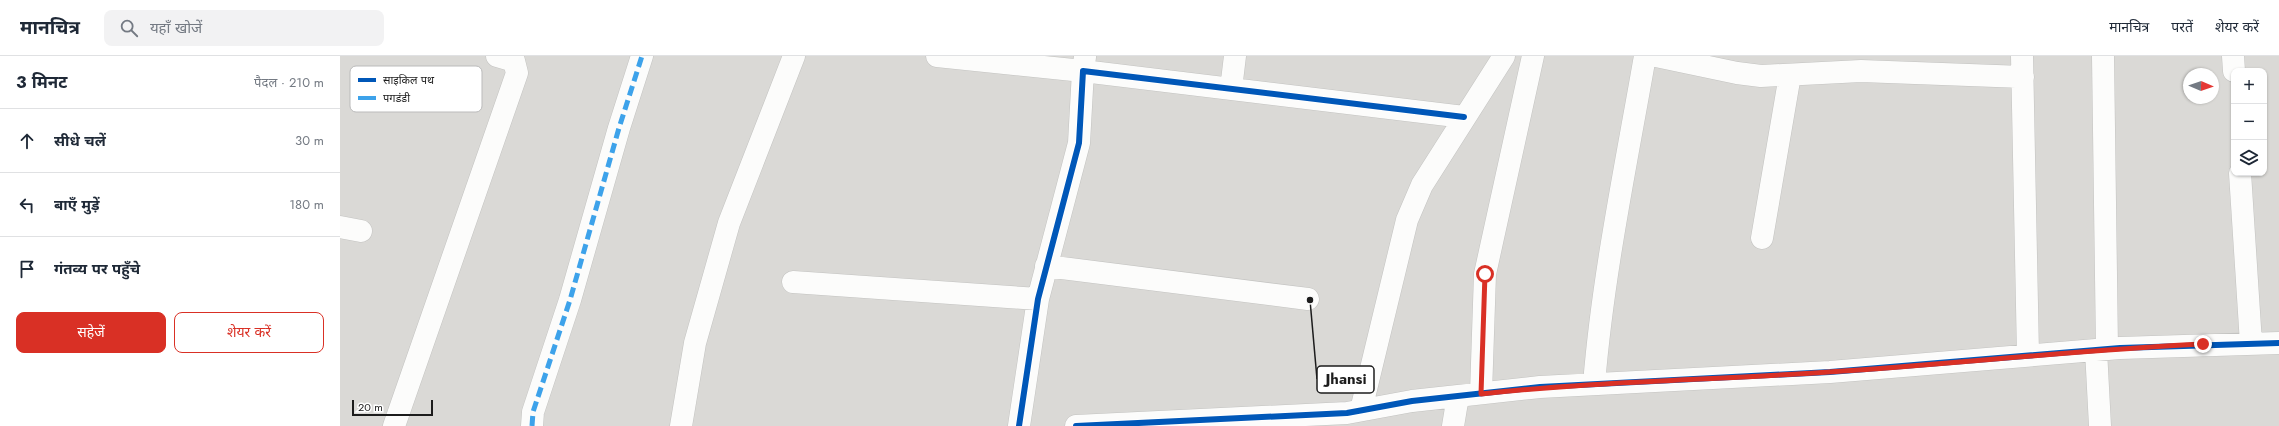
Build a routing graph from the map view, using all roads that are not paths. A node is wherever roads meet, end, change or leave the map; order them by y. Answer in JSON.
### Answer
{"nodes":[{"id":1,"x":497,"y":56,"type":"edge"},
{"id":2,"x":642,"y":56,"type":"edge"},
{"id":3,"x":794,"y":56,"type":"edge"},
{"id":4,"x":937,"y":56,"type":"edge"},
{"id":5,"x":1235,"y":56,"type":"edge"},
{"id":6,"x":1504,"y":56,"type":"edge"},
{"id":7,"x":1534,"y":56,"type":"edge"},
{"id":8,"x":1645,"y":56,"type":"edge"},
{"id":9,"x":1656,"y":56,"type":"edge"},
{"id":10,"x":2103,"y":56,"type":"edge"},
{"id":11,"x":2233,"y":56,"type":"edge"},
{"id":12,"x":1084,"y":64,"type":"edge"},
{"id":13,"x":2023,"y":66,"type":"edge"},
{"id":14,"x":2234,"y":68,"type":"edge"},
{"id":15,"x":1790,"y":75,"type":"junction"},
{"id":16,"x":1231,"y":89,"type":"junction"},
{"id":17,"x":1464,"y":117,"type":"junction"},
{"id":18,"x":2240,"y":176,"type":"edge"},
{"id":19,"x":1762,"y":238,"type":"dead end"},
{"id":20,"x":1046,"y":266,"type":"junction"},
{"id":21,"x":793,"y":282,"type":"dead end"},
{"id":22,"x":1038,"y":298,"type":"junction"},
{"id":23,"x":1308,"y":299,"type":"dead end"},
{"id":24,"x":2251,"y":342,"type":"junction"},
{"id":25,"x":2279,"y":343,"type":"edge"},
{"id":26,"x":2102,"y":349,"type":"junction"},
{"id":27,"x":2028,"y":355,"type":"junction"},
{"id":28,"x":1594,"y":384,"type":"junction"},
{"id":29,"x":1481,"y":394,"type":"junction"},
{"id":30,"x":1458,"y":396,"type":"junction"},
{"id":31,"x":1361,"y":410,"type":"junction"},
{"id":32,"x":394,"y":426,"type":"edge"},
{"id":33,"x":532,"y":426,"type":"edge"},
{"id":34,"x":681,"y":426,"type":"edge"},
{"id":35,"x":1019,"y":426,"type":"edge"},
{"id":36,"x":1076,"y":426,"type":"edge"},
{"id":37,"x":1453,"y":426,"type":"edge"},
{"id":38,"x":2100,"y":426,"type":"edge"}],
"edges":[{"from":1,"to":32,"type":"street"},
{"from":2,"to":33,"type":"street"},
{"from":3,"to":34,"type":"street"},
{"from":4,"to":12,"type":"street"},
{"from":5,"to":16,"type":"street"},
{"from":6,"to":17,"type":"street"},
{"from":7,"to":29,"type":"street"},
{"from":8,"to":28,"type":"street"},
{"from":9,"to":15,"type":"street"},
{"from":10,"to":26,"type":"street"},
{"from":11,"to":14,"type":"street"},
{"from":12,"to":16,"type":"street"},
{"from":12,"to":20,"type":"street"},
{"from":13,"to":15,"type":"street"},
{"from":13,"to":27,"type":"street"},
{"from":15,"to":19,"type":"street"},
{"from":16,"to":17,"type":"street"},
{"from":17,"to":31,"type":"street"},
{"from":18,"to":24,"type":"street"},
{"from":20,"to":22,"type":"street"},
{"from":20,"to":23,"type":"street"},
{"from":21,"to":22,"type":"street"},
{"from":22,"to":35,"type":"street"},
{"from":24,"to":25,"type":"street"},
{"from":24,"to":26,"type":"street"},
{"from":26,"to":27,"type":"street"},
{"from":26,"to":38,"type":"street"},
{"from":27,"to":28,"type":"street"},
{"from":28,"to":29,"type":"street"},
{"from":29,"to":30,"type":"street"},
{"from":30,"to":31,"type":"street"},
{"from":30,"to":37,"type":"street"},
{"from":31,"to":36,"type":"street"}]}
